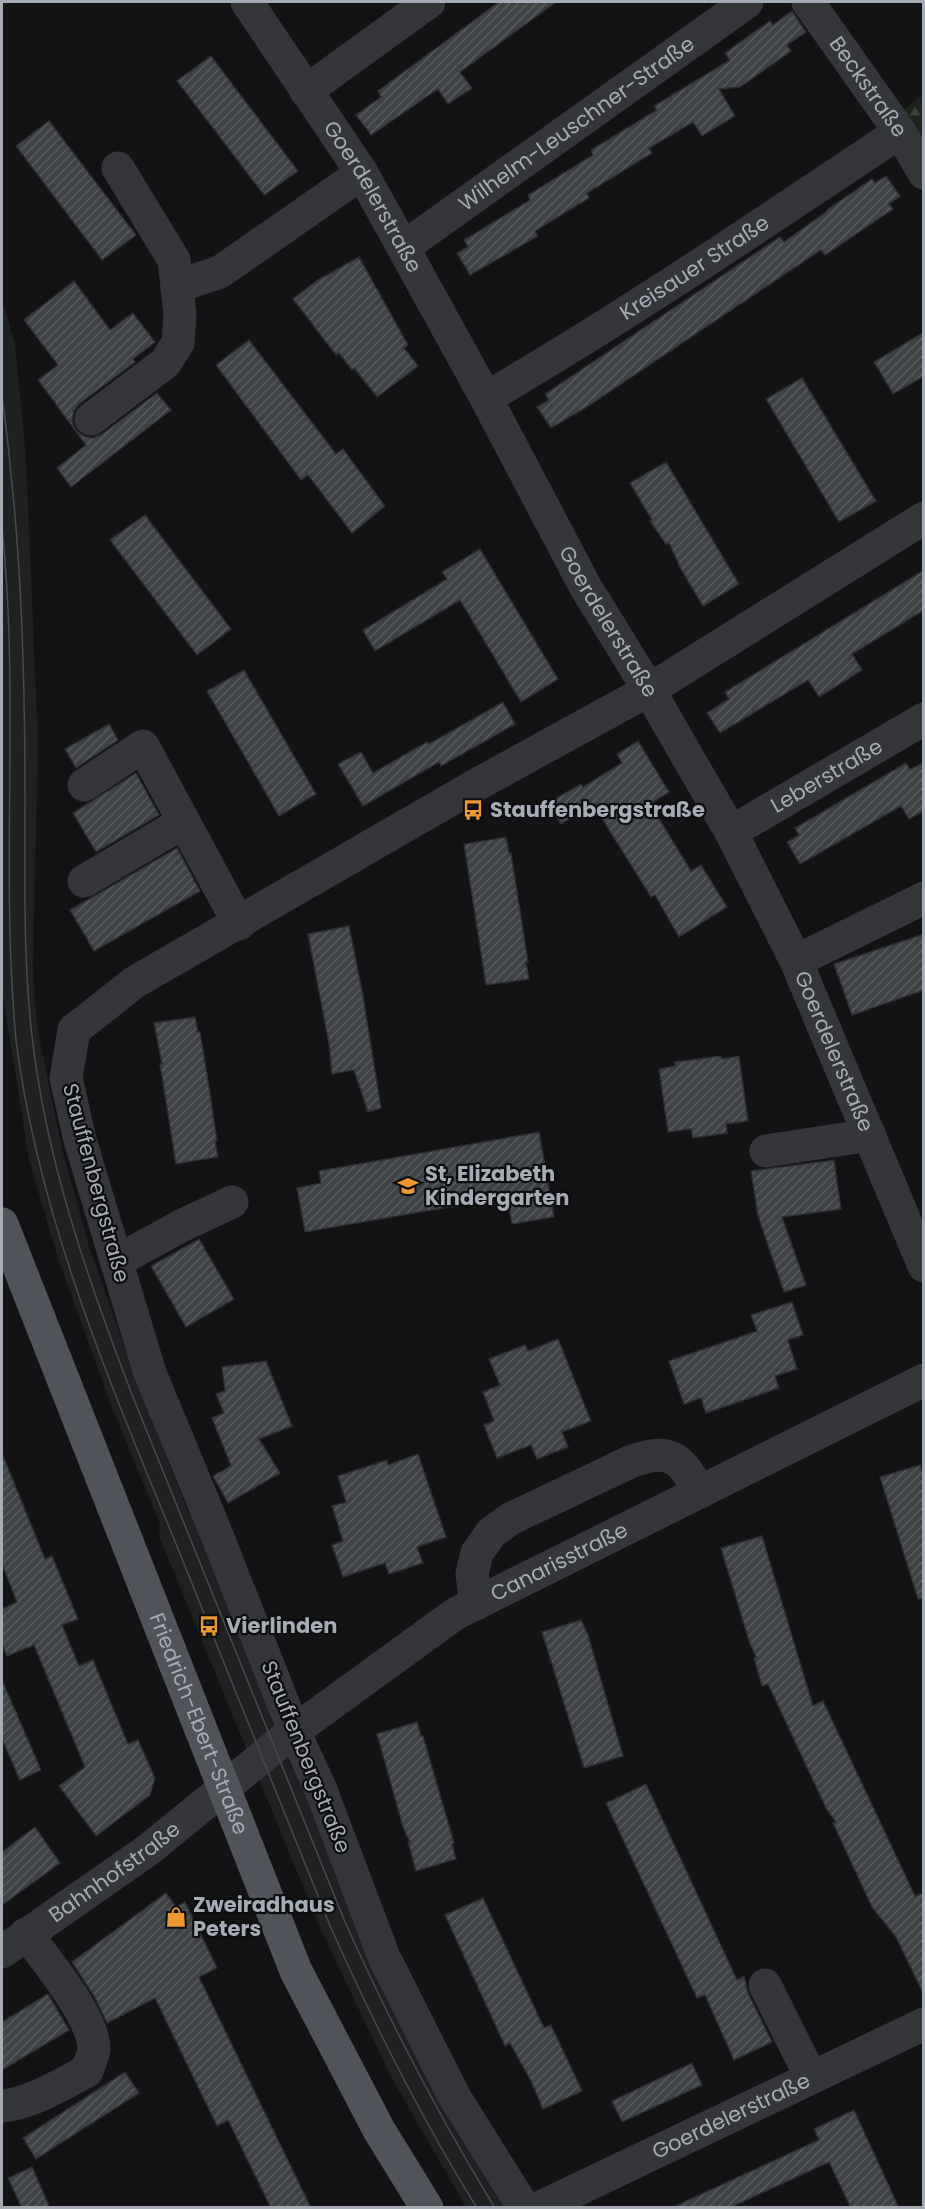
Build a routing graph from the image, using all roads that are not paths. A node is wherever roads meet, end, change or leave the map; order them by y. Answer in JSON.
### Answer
{"nodes":[{"id":1,"x":247,"y":2,"type":"edge"},
{"id":2,"x":429,"y":2,"type":"edge"},
{"id":3,"x":747,"y":2,"type":"edge"},
{"id":4,"x":808,"y":2,"type":"edge"},
{"id":5,"x":306,"y":91,"type":"junction"},
{"id":6,"x":900,"y":132,"type":"junction"},
{"id":7,"x":118,"y":168,"type":"dead end"},
{"id":8,"x":362,"y":173,"type":"junction"},
{"id":9,"x":924,"y":173,"type":"edge"},
{"id":10,"x":404,"y":247,"type":"junction"},
{"id":11,"x":178,"y":286,"type":"junction"},
{"id":12,"x":486,"y":398,"type":"junction"},
{"id":13,"x":91,"y":419,"type":"dead end"},
{"id":14,"x":924,"y":518,"type":"edge"},
{"id":15,"x":649,"y":690,"type":"junction"},
{"id":16,"x":924,"y":719,"type":"edge"},
{"id":17,"x":84,"y":785,"type":"dead end"},
{"id":18,"x":184,"y":822,"type":"junction"},
{"id":19,"x":731,"y":832,"type":"junction"},
{"id":20,"x":84,"y":881,"type":"dead end"},
{"id":21,"x":924,"y":898,"type":"edge"},
{"id":22,"x":239,"y":924,"type":"junction"},
{"id":23,"x":796,"y":961,"type":"junction"},
{"id":24,"x":870,"y":1135,"type":"junction"},
{"id":25,"x":766,"y":1151,"type":"dead end"},
{"id":26,"x":232,"y":1202,"type":"dead end"},
{"id":27,"x":2,"y":1224,"type":"edge"},
{"id":28,"x":117,"y":1261,"type":"junction"},
{"id":29,"x":924,"y":1266,"type":"edge"},
{"id":30,"x":924,"y":1380,"type":"edge"},
{"id":31,"x":700,"y":1492,"type":"junction"},
{"id":32,"x":476,"y":1604,"type":"junction"},
{"id":33,"x":294,"y":1731,"type":"junction"},
{"id":34,"x":224,"y":1788,"type":"junction"},
{"id":35,"x":14,"y":1943,"type":"edge"},
{"id":36,"x":765,"y":1985,"type":"dead end"},
{"id":37,"x":924,"y":2024,"type":"edge"},
{"id":38,"x":811,"y":2078,"type":"junction"},
{"id":39,"x":2,"y":2106,"type":"edge"},
{"id":40,"x":427,"y":2208,"type":"edge"},
{"id":41,"x":524,"y":2208,"type":"edge"},
{"id":42,"x":539,"y":2208,"type":"edge"}],
"edges":[{"from":1,"to":5,"type":"street","name":"Goerdelerstraße"},
{"from":2,"to":5,"type":"street"},
{"from":3,"to":10,"type":"street","name":"Wilhelm-Leuschner-Straße"},
{"from":4,"to":6,"type":"street","name":"Beckstraße"},
{"from":5,"to":8,"type":"street","name":"Goerdelerstraße"},
{"from":6,"to":9,"type":"street","name":"Beckstraße"},
{"from":6,"to":12,"type":"street","name":"Kreisauer Straße"},
{"from":7,"to":11,"type":"street"},
{"from":8,"to":10,"type":"street","name":"Goerdelerstraße"},
{"from":8,"to":11,"type":"street"},
{"from":10,"to":12,"type":"street","name":"Goerdelerstraße"},
{"from":11,"to":13,"type":"street"},
{"from":12,"to":15,"type":"street","name":"Goerdelerstraße"},
{"from":14,"to":15,"type":"street","name":"Stauffenbergstraße"},
{"from":15,"to":19,"type":"street","name":"Goerdelerstraße"},
{"from":15,"to":22,"type":"street","name":"Stauffenbergstraße"},
{"from":16,"to":19,"type":"street","name":"Leberstraße"},
{"from":17,"to":18,"type":"street"},
{"from":18,"to":20,"type":"street"},
{"from":18,"to":22,"type":"street"},
{"from":19,"to":23,"type":"street","name":"Goerdelerstraße"},
{"from":21,"to":23,"type":"street"},
{"from":22,"to":28,"type":"street","name":"Stauffenbergstraße"},
{"from":23,"to":24,"type":"street","name":"Goerdelerstraße"},
{"from":24,"to":25,"type":"street"},
{"from":24,"to":29,"type":"street","name":"Goerdelerstraße"},
{"from":26,"to":28,"type":"street"},
{"from":27,"to":34,"type":"main road","name":"Friedrich-Ebert-Straße"},
{"from":28,"to":33,"type":"street","name":"Stauffenbergstraße"},
{"from":30,"to":31,"type":"street","name":"Canarisstraße"},
{"from":31,"to":32,"type":"street","name":"Canarisstraße"},
{"from":31,"to":32,"type":"street"},
{"from":32,"to":33,"type":"street","name":"Canarisstraße"},
{"from":33,"to":34,"type":"street","name":"Canarisstraße"},
{"from":33,"to":41,"type":"street","name":"Stauffenbergstraße"},
{"from":34,"to":35,"type":"street","name":"Bahnhofstraße"},
{"from":34,"to":40,"type":"main road","name":"Friedrich-Ebert-Straße"},
{"from":35,"to":39,"type":"street"},
{"from":36,"to":38,"type":"street"},
{"from":37,"to":38,"type":"street","name":"Goerdelerstraße"},
{"from":38,"to":42,"type":"street","name":"Goerdelerstraße"}]}
